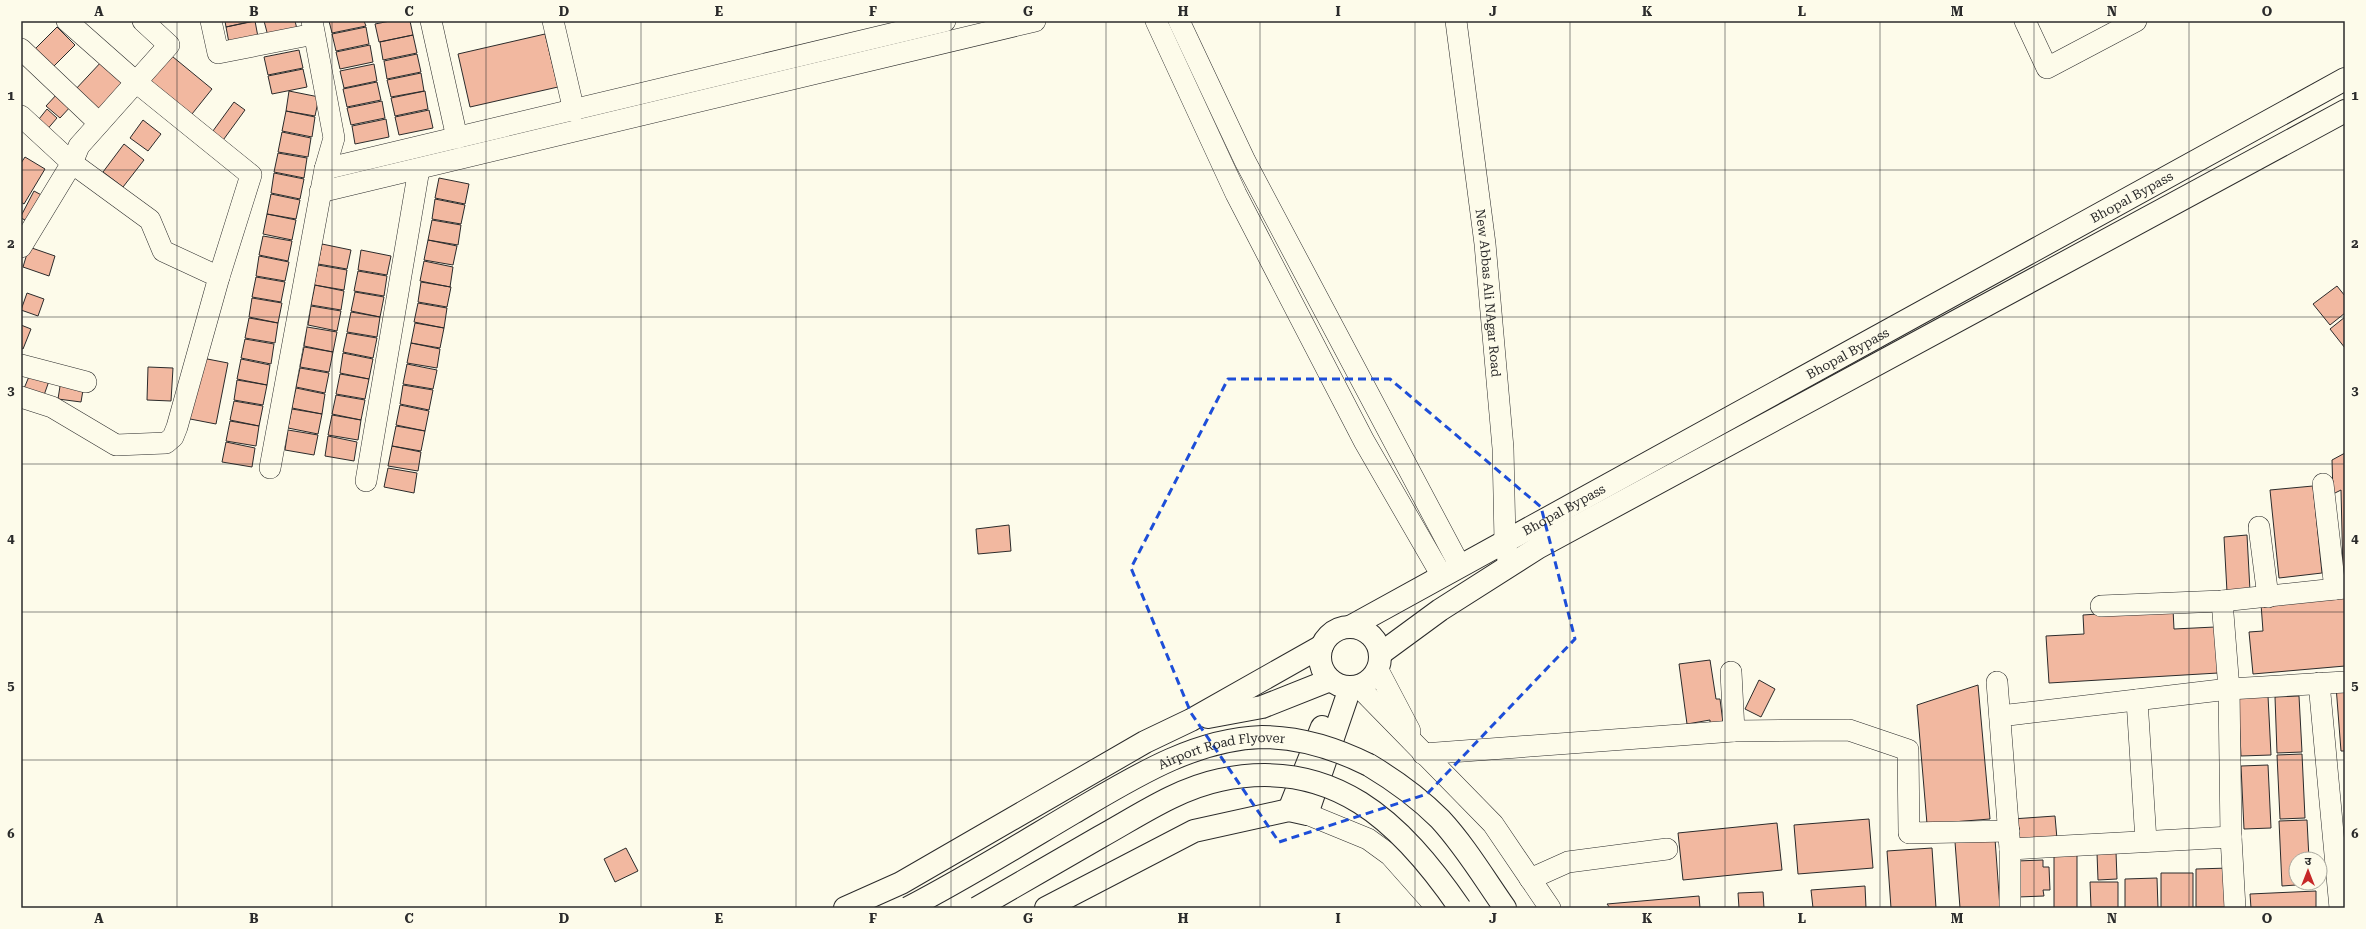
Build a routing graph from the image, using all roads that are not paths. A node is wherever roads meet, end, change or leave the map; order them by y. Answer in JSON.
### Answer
{"nodes":[{"id":1,"x":67,"y":21,"type":"edge"},
{"id":2,"x":143,"y":21,"type":"edge"},
{"id":3,"x":211,"y":21,"type":"edge"},
{"id":4,"x":431,"y":21,"type":"edge"},
{"id":5,"x":553,"y":21,"type":"edge"},
{"id":6,"x":945,"y":21,"type":"edge"},
{"id":7,"x":1035,"y":21,"type":"edge"},
{"id":8,"x":1156,"y":21,"type":"edge"},
{"id":9,"x":1179,"y":21,"type":"edge"},
{"id":10,"x":1456,"y":21,"type":"edge"},
{"id":11,"x":2025,"y":21,"type":"edge"},
{"id":12,"x":2125,"y":24,"type":"edge"},
{"id":13,"x":313,"y":28,"type":"edge"},
{"id":14,"x":21,"y":49,"type":"edge"},
{"id":15,"x":2345,"y":80,"type":"edge"},
{"id":16,"x":136,"y":82,"type":"junction"},
{"id":17,"x":574,"y":111,"type":"junction"},
{"id":18,"x":2345,"y":111,"type":"edge"},
{"id":19,"x":21,"y":116,"type":"edge"},
{"id":20,"x":99,"y":123,"type":"junction"},
{"id":21,"x":457,"y":138,"type":"junction"},
{"id":22,"x":72,"y":163,"type":"junction"},
{"id":23,"x":325,"y":169,"type":"junction"},
{"id":24,"x":419,"y":169,"type":"junction"},
{"id":25,"x":320,"y":192,"type":"junction"},
{"id":26,"x":21,"y":247,"type":"edge"},
{"id":27,"x":219,"y":277,"type":"junction"},
{"id":28,"x":21,"y":364,"type":"edge"},
{"id":29,"x":86,"y":382,"type":"dead end"},
{"id":30,"x":21,"y":397,"type":"edge"},
{"id":31,"x":270,"y":468,"type":"dead end"},
{"id":32,"x":366,"y":481,"type":"dead end"},
{"id":33,"x":2323,"y":484,"type":"dead end"},
{"id":34,"x":2259,"y":527,"type":"dead end"},
{"id":35,"x":1505,"y":541,"type":"junction"},
{"id":36,"x":1509,"y":566,"type":"junction"},
{"id":37,"x":1451,"y":571,"type":"junction"},
{"id":38,"x":2340,"y":588,"type":"edge"},
{"id":39,"x":2268,"y":597,"type":"junction"},
{"id":40,"x":2222,"y":601,"type":"junction"},
{"id":41,"x":2101,"y":606,"type":"dead end"},
{"id":42,"x":1350,"y":627,"type":"junction"},
{"id":43,"x":1322,"y":646,"type":"junction"},
{"id":44,"x":1379,"y":662,"type":"junction"},
{"id":45,"x":1731,"y":672,"type":"dead end"},
{"id":46,"x":1998,"y":682,"type":"dead end"},
{"id":47,"x":2345,"y":682,"type":"edge"},
{"id":48,"x":2319,"y":683,"type":"junction"},
{"id":49,"x":1344,"y":685,"type":"junction"},
{"id":50,"x":2229,"y":689,"type":"junction"},
{"id":51,"x":2137,"y":700,"type":"junction"},
{"id":52,"x":2000,"y":716,"type":"junction"},
{"id":53,"x":1191,"y":720,"type":"junction"},
{"id":54,"x":1734,"y":731,"type":"junction"},
{"id":55,"x":1423,"y":754,"type":"junction"},
{"id":56,"x":1298,"y":812,"type":"junction"},
{"id":57,"x":2231,"y":837,"type":"junction"},
{"id":58,"x":2009,"y":840,"type":"junction"},
{"id":59,"x":2146,"y":841,"type":"junction"},
{"id":60,"x":1667,"y":849,"type":"dead end"},
{"id":61,"x":1530,"y":879,"type":"junction"},
{"id":62,"x":845,"y":908,"type":"edge"},
{"id":63,"x":908,"y":908,"type":"edge"},
{"id":64,"x":977,"y":908,"type":"edge"},
{"id":65,"x":1046,"y":908,"type":"edge"},
{"id":66,"x":1437,"y":908,"type":"edge"},
{"id":67,"x":1460,"y":908,"type":"edge"},
{"id":68,"x":1505,"y":908,"type":"edge"},
{"id":69,"x":1550,"y":908,"type":"edge"},
{"id":70,"x":2010,"y":908,"type":"edge"},
{"id":71,"x":2235,"y":908,"type":"edge"},
{"id":72,"x":2340,"y":908,"type":"edge"}],
"edges":[{"from":1,"to":16,"type":"street"},
{"from":2,"to":16,"type":"street"},
{"from":3,"to":13,"type":"street"},
{"from":4,"to":21,"type":"street"},
{"from":5,"to":17,"type":"street"},
{"from":6,"to":17,"type":"street"},
{"from":7,"to":24,"type":"street"},
{"from":8,"to":37,"type":"street"},
{"from":9,"to":37,"type":"street"},
{"from":10,"to":35,"type":"street","name":"New Abbas Ali NAgar Road"},
{"from":11,"to":12,"type":"street"},
{"from":13,"to":23,"type":"street"},
{"from":14,"to":20,"type":"street"},
{"from":15,"to":35,"type":"main road","name":"Bhopal Bypass"},
{"from":16,"to":20,"type":"street"},
{"from":16,"to":27,"type":"street"},
{"from":17,"to":21,"type":"street"},
{"from":18,"to":36,"type":"main road","name":"Bhopal Bypass"},
{"from":19,"to":22,"type":"street"},
{"from":20,"to":22,"type":"street"},
{"from":21,"to":23,"type":"street"},
{"from":22,"to":26,"type":"street"},
{"from":22,"to":27,"type":"street"},
{"from":23,"to":25,"type":"street"},
{"from":24,"to":25,"type":"street"},
{"from":24,"to":32,"type":"street"},
{"from":25,"to":31,"type":"street"},
{"from":27,"to":30,"type":"street"},
{"from":28,"to":29,"type":"street"},
{"from":33,"to":38,"type":"street"},
{"from":34,"to":39,"type":"street"},
{"from":35,"to":36,"type":"street","name":"New Abbas Ali NAgar Road"},
{"from":35,"to":37,"type":"main road","name":"Bhopal Bypass"},
{"from":36,"to":44,"type":"main road","name":"Bhopal Bypass"},
{"from":37,"to":42,"type":"main road","name":"Bhopal Bypass"},
{"from":38,"to":39,"type":"street"},
{"from":39,"to":40,"type":"street"},
{"from":40,"to":41,"type":"street"},
{"from":40,"to":50,"type":"street"},
{"from":42,"to":43,"type":"main road"},
{"from":42,"to":44,"type":"main road"},
{"from":43,"to":49,"type":"main road"},
{"from":43,"to":53,"type":"main road"},
{"from":44,"to":49,"type":"main road"},
{"from":44,"to":55,"type":"street"},
{"from":45,"to":54,"type":"street"},
{"from":46,"to":52,"type":"street"},
{"from":47,"to":48,"type":"street"},
{"from":48,"to":50,"type":"street"},
{"from":48,"to":72,"type":"street"},
{"from":49,"to":53,"type":"main road"},
{"from":49,"to":55,"type":"street"},
{"from":49,"to":56,"type":"main road"},
{"from":50,"to":51,"type":"street"},
{"from":50,"to":57,"type":"street"},
{"from":51,"to":52,"type":"street"},
{"from":51,"to":59,"type":"street"},
{"from":52,"to":58,"type":"street"},
{"from":53,"to":62,"type":"main road"},
{"from":54,"to":55,"type":"street"},
{"from":54,"to":58,"type":"street"},
{"from":55,"to":61,"type":"street"},
{"from":56,"to":65,"type":"main road"},
{"from":56,"to":66,"type":"street"},
{"from":57,"to":59,"type":"street"},
{"from":57,"to":71,"type":"street"},
{"from":58,"to":59,"type":"street"},
{"from":58,"to":70,"type":"street"},
{"from":60,"to":61,"type":"street"},
{"from":61,"to":69,"type":"street"},
{"from":63,"to":68,"type":"main road","name":"Airport Road Flyover","bridge":true},
{"from":64,"to":67,"type":"main road","name":"Airport Road Flyover","bridge":true}]}
